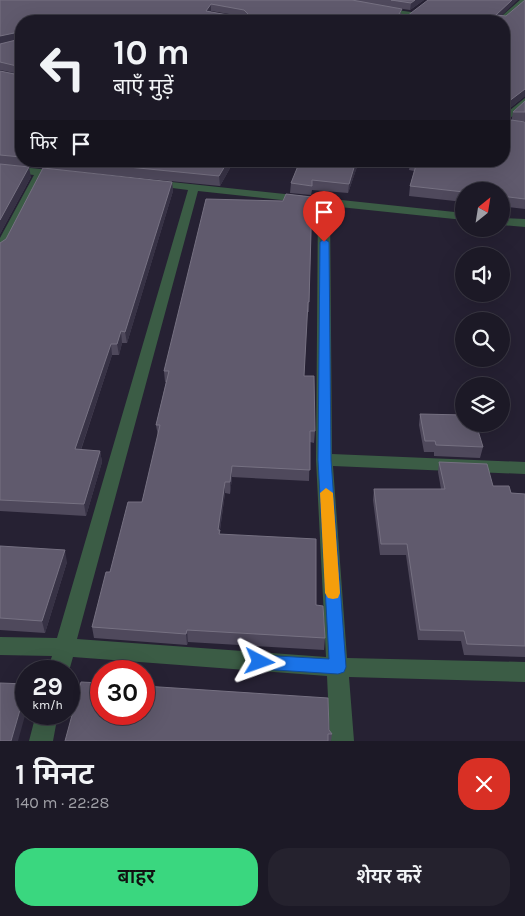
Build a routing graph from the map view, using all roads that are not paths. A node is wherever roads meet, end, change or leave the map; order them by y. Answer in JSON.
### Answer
{"nodes":[{"id":1,"x":524,"y":0,"type":"edge"},
{"id":2,"x":374,"y":9,"type":"edge"},
{"id":3,"x":411,"y":15,"type":"edge"},
{"id":4,"x":507,"y":15,"type":"edge"},
{"id":5,"x":525,"y":101,"type":"edge"},
{"id":6,"x":510,"y":118,"type":"edge"},
{"id":7,"x":0,"y":168,"type":"edge"},
{"id":8,"x":41,"y":172,"type":"junction"},
{"id":9,"x":70,"y":175,"type":"edge"},
{"id":10,"x":146,"y":182,"type":"edge"},
{"id":11,"x":194,"y":187,"type":"junction"},
{"id":12,"x":324,"y":202,"type":"junction"},
{"id":13,"x":455,"y":216,"type":"edge"},
{"id":14,"x":510,"y":222,"type":"edge"},
{"id":15,"x":525,"y":223,"type":"edge"},
{"id":16,"x":0,"y":249,"type":"edge"},
{"id":17,"x":324,"y":460,"type":"junction"},
{"id":18,"x":525,"y":468,"type":"edge"},
{"id":19,"x":0,"y":646,"type":"edge"},
{"id":20,"x":64,"y":648,"type":"junction"},
{"id":21,"x":61,"y":660,"type":"edge"},
{"id":22,"x":338,"y":667,"type":"junction"},
{"id":23,"x":525,"y":672,"type":"edge"},
{"id":24,"x":45,"y":725,"type":"edge"},
{"id":25,"x":40,"y":741,"type":"edge"},
{"id":26,"x":342,"y":741,"type":"edge"}],
"edges":[{"from":1,"to":4,"type":"street"},
{"from":2,"to":3,"type":"street"},
{"from":5,"to":6,"type":"street"},
{"from":7,"to":8,"type":"street"},
{"from":8,"to":9,"type":"street"},
{"from":8,"to":16,"type":"street"},
{"from":10,"to":11,"type":"street"},
{"from":11,"to":12,"type":"street"},
{"from":11,"to":20,"type":"street"},
{"from":12,"to":13,"type":"street"},
{"from":12,"to":17,"type":"street"},
{"from":14,"to":15,"type":"street"},
{"from":17,"to":18,"type":"street"},
{"from":17,"to":22,"type":"street"},
{"from":19,"to":20,"type":"street"},
{"from":20,"to":21,"type":"street"},
{"from":20,"to":22,"type":"street"},
{"from":22,"to":23,"type":"street"},
{"from":22,"to":26,"type":"street"},
{"from":24,"to":25,"type":"street"}]}
